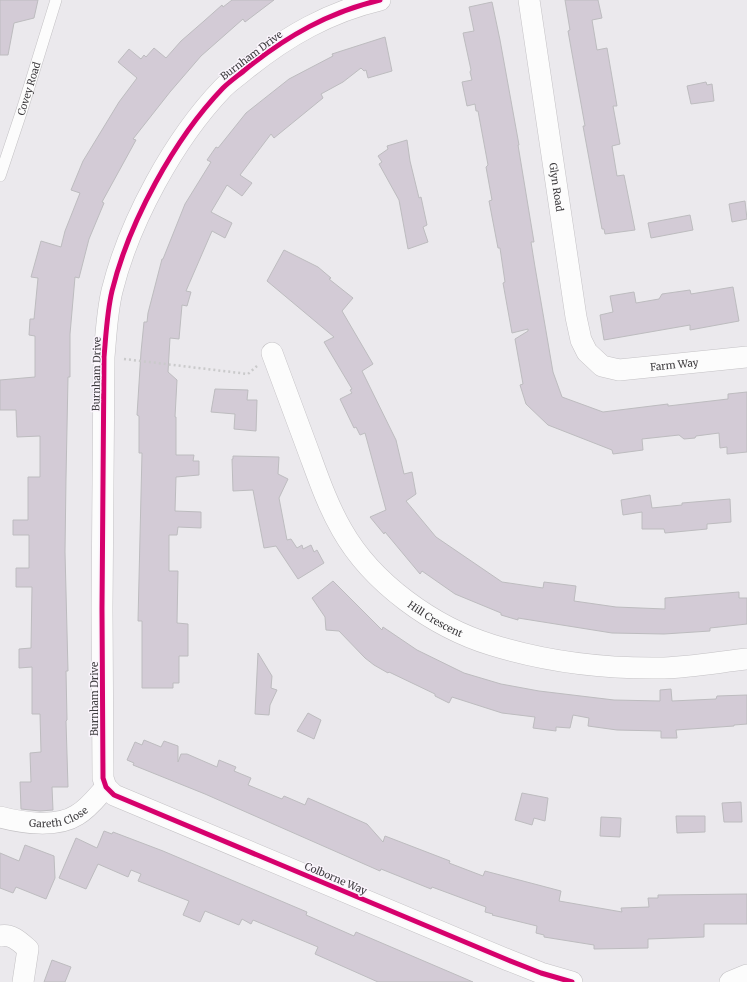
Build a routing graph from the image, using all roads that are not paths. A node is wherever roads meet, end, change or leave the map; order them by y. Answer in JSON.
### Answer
{"nodes":[{"id":1,"x":56,"y":0,"type":"edge"},
{"id":2,"x":380,"y":0,"type":"edge"},
{"id":3,"x":529,"y":0,"type":"edge"},
{"id":4,"x":0,"y":176,"type":"edge"},
{"id":5,"x":272,"y":353,"type":"road end"},
{"id":6,"x":747,"y":357,"type":"edge"},
{"id":7,"x":602,"y":366,"type":"joint"},
{"id":8,"x":747,"y":659,"type":"edge"},
{"id":9,"x":105,"y":783,"type":"junction"},
{"id":10,"x":0,"y":818,"type":"edge"},
{"id":11,"x":0,"y":936,"type":"edge"},
{"id":12,"x":23,"y":982,"type":"edge"},
{"id":13,"x":572,"y":982,"type":"edge"}],
"edges":[{"from":1,"to":4,"type":"lane","name":"Covey Road"},
{"from":2,"to":9,"type":"street","name":"Burnham Drive"},
{"from":3,"to":7,"type":"street","name":"Glyn Road"},
{"from":5,"to":8,"type":"street","name":"Hill Crescent"},
{"from":6,"to":7,"type":"street","name":"Farm Way"},
{"from":9,"to":10,"type":"street","name":"Gareth Close"},
{"from":9,"to":13,"type":"street","name":"Colborne Way"},
{"from":11,"to":12,"type":"street"}]}
